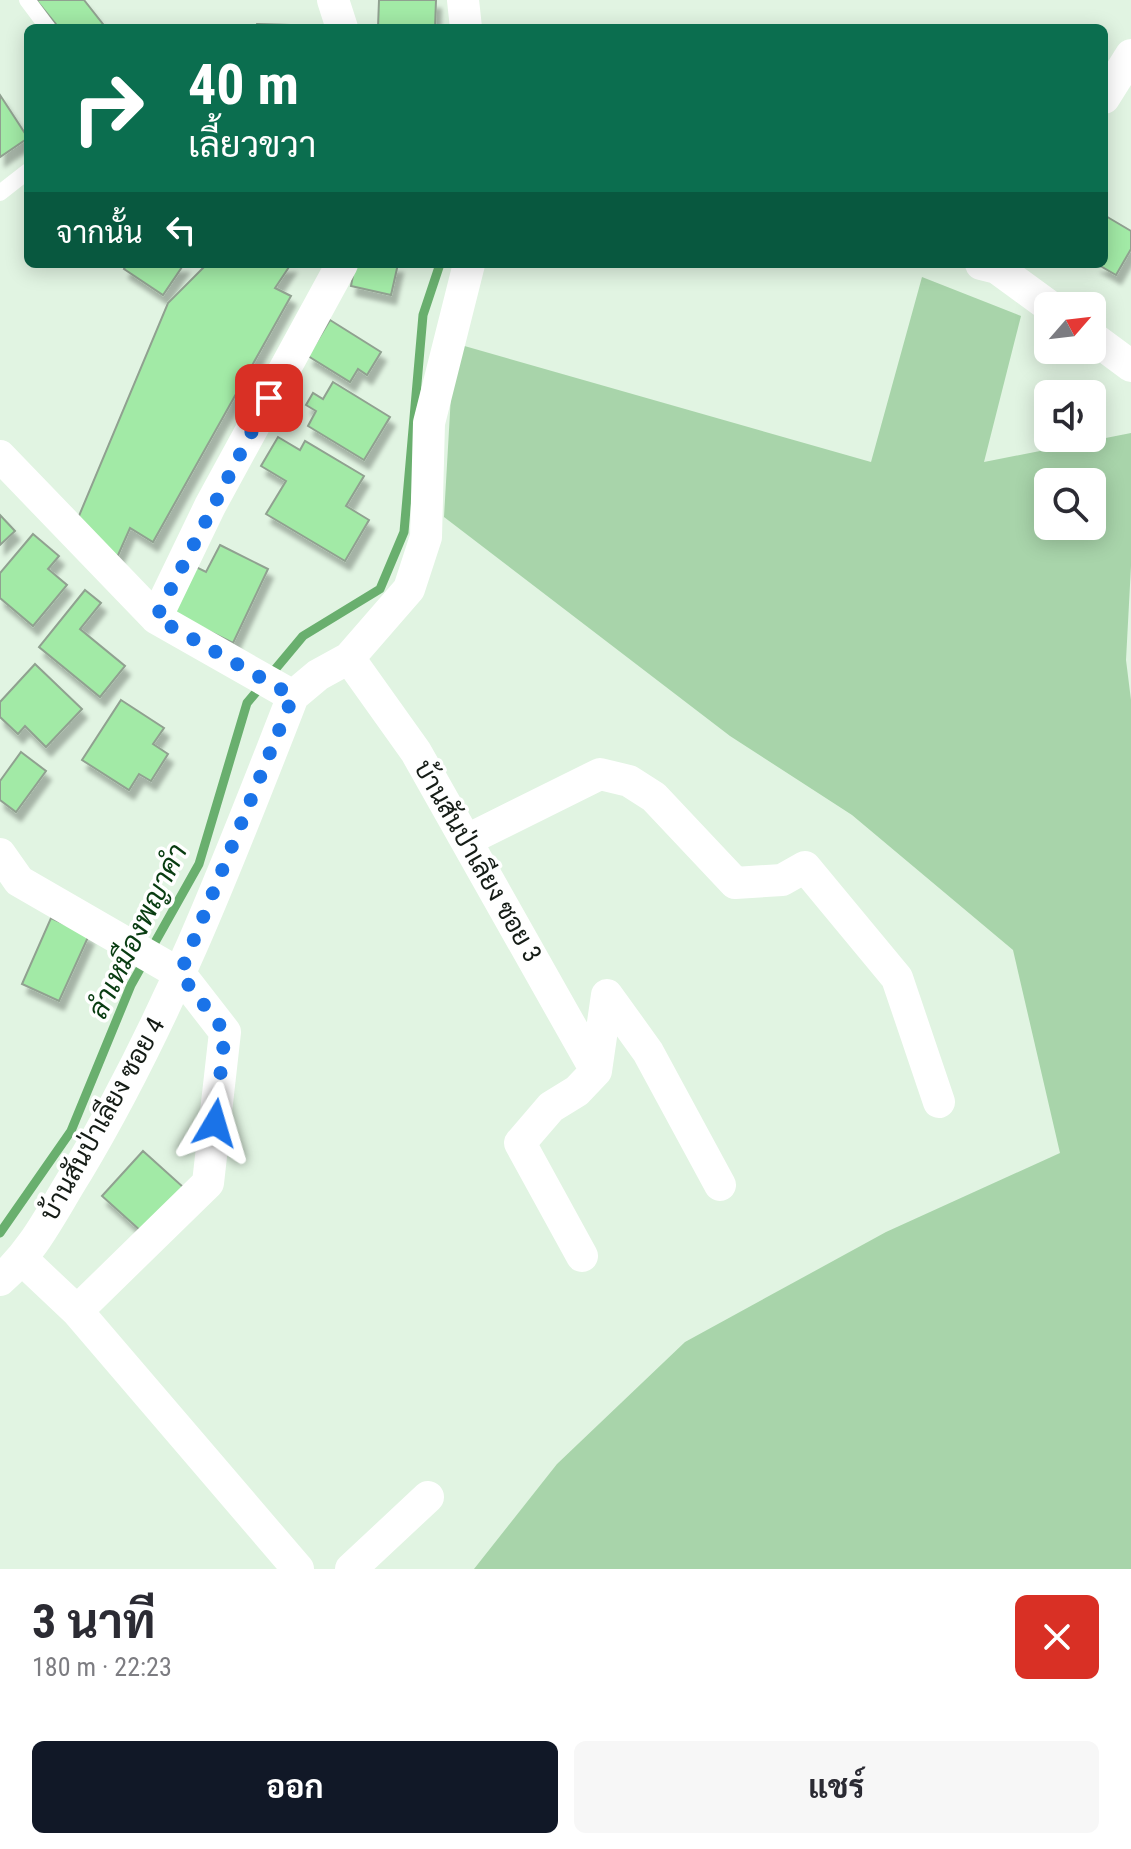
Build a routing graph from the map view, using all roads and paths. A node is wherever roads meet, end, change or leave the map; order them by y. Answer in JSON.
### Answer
{"nodes":[{"id":1,"x":27,"y":0,"type":"edge"},
{"id":2,"x":333,"y":0,"type":"edge"},
{"id":3,"x":463,"y":0,"type":"edge"},
{"id":4,"x":45,"y":24,"type":"edge"},
{"id":5,"x":341,"y":24,"type":"edge"},
{"id":6,"x":466,"y":24,"type":"edge"},
{"id":7,"x":1131,"y":55,"type":"edge"},
{"id":8,"x":1108,"y":92,"type":"edge"},
{"id":9,"x":24,"y":174,"type":"edge"},
{"id":10,"x":0,"y":193,"type":"edge"},
{"id":11,"x":340,"y":268,"type":"edge"},
{"id":12,"x":468,"y":268,"type":"edge"},
{"id":13,"x":996,"y":268,"type":"edge"},
{"id":14,"x":1034,"y":295,"type":"edge"},
{"id":15,"x":1106,"y":347,"type":"edge"},
{"id":16,"x":1131,"y":366,"type":"edge"},
{"id":17,"x":0,"y":456,"type":"edge"},
{"id":18,"x":156,"y":618,"type":"junction"},
{"id":19,"x":349,"y":658,"type":"junction"},
{"id":20,"x":280,"y":690,"type":"junction"},
{"id":21,"x":467,"y":840,"type":"junction"},
{"id":22,"x":0,"y":854,"type":"edge"},
{"id":23,"x":172,"y":969,"type":"junction"},
{"id":24,"x":596,"y":1071,"type":"junction"},
{"id":25,"x":939,"y":1102,"type":"dead end"},
{"id":26,"x":720,"y":1185,"type":"dead end"},
{"id":27,"x":582,"y":1256,"type":"dead end"},
{"id":28,"x":12,"y":1270,"type":"edge"},
{"id":29,"x":77,"y":1311,"type":"junction"},
{"id":30,"x":428,"y":1497,"type":"dead end"},
{"id":31,"x":298,"y":1569,"type":"edge"},
{"id":32,"x":351,"y":1569,"type":"edge"}],
"edges":[{"from":1,"to":4,"type":"lane"},
{"from":2,"to":5,"type":"street"},
{"from":3,"to":6,"type":"street"},
{"from":7,"to":8,"type":"street"},
{"from":9,"to":10,"type":"lane"},
{"from":11,"to":18,"type":"street"},
{"from":12,"to":19,"type":"street"},
{"from":13,"to":14,"type":"street"},
{"from":15,"to":16,"type":"street"},
{"from":17,"to":18,"type":"street"},
{"from":18,"to":20,"type":"street"},
{"from":19,"to":20,"type":"street"},
{"from":19,"to":21,"type":"street","name":"บ้านสันป่าเลียง ซอย 3"},
{"from":20,"to":23,"type":"street","name":"บ้านสันป่าเลียง ซอย 4"},
{"from":21,"to":24,"type":"street","name":"บ้านสันป่าเลียง ซอย 3"},
{"from":21,"to":25,"type":"street"},
{"from":22,"to":23,"type":"street"},
{"from":23,"to":28,"type":"street","name":"บ้านสันป่าเลียง ซอย 4"},
{"from":23,"to":29,"type":"street"},
{"from":24,"to":26,"type":"street"},
{"from":24,"to":27,"type":"street"},
{"from":28,"to":29,"type":"street"},
{"from":29,"to":31,"type":"street"},
{"from":30,"to":32,"type":"street"}]}
